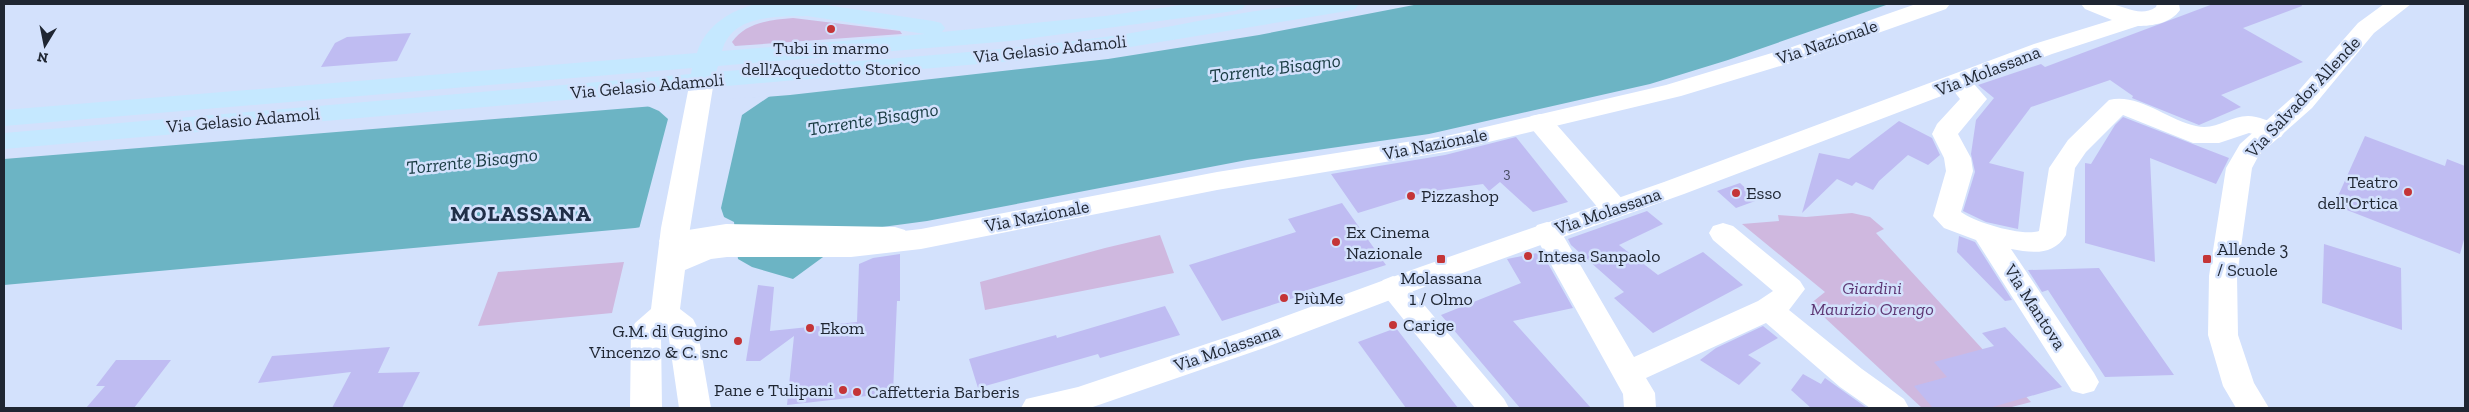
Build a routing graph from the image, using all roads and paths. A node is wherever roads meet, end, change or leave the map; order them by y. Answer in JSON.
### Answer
{"nodes":[{"id":1,"x":1234,"y":4,"type":"edge"},
{"id":2,"x":1347,"y":4,"type":"edge"},
{"id":3,"x":1938,"y":4,"type":"edge"},
{"id":4,"x":2093,"y":4,"type":"edge"},
{"id":5,"x":2168,"y":4,"type":"edge"},
{"id":6,"x":2398,"y":4,"type":"edge"},
{"id":7,"x":2135,"y":18,"type":"junction"},
{"id":8,"x":1010,"y":34,"type":"junction"},
{"id":9,"x":2062,"y":43,"type":"junction"},
{"id":10,"x":702,"y":79,"type":"junction"},
{"id":11,"x":1959,"y":82,"type":"junction"},
{"id":12,"x":4,"y":118,"type":"edge"},
{"id":13,"x":1540,"y":122,"type":"junction"},
{"id":14,"x":2272,"y":131,"type":"junction"},
{"id":15,"x":4,"y":141,"type":"edge"},
{"id":16,"x":1614,"y":208,"type":"junction"},
{"id":17,"x":1547,"y":232,"type":"junction"},
{"id":18,"x":1723,"y":233,"type":"dead end"},
{"id":19,"x":1986,"y":233,"type":"junction"},
{"id":20,"x":673,"y":244,"type":"junction"},
{"id":21,"x":1393,"y":287,"type":"junction"},
{"id":22,"x":1769,"y":310,"type":"junction"},
{"id":23,"x":666,"y":313,"type":"junction"},
{"id":24,"x":1628,"y":374,"type":"junction"},
{"id":25,"x":2084,"y":382,"type":"dead end"},
{"id":26,"x":646,"y":408,"type":"edge"},
{"id":27,"x":695,"y":408,"type":"edge"},
{"id":28,"x":1037,"y":408,"type":"edge"},
{"id":29,"x":1492,"y":408,"type":"edge"},
{"id":30,"x":1640,"y":408,"type":"edge"},
{"id":31,"x":1893,"y":408,"type":"edge"},
{"id":32,"x":2253,"y":408,"type":"edge"}],
"edges":[{"from":1,"to":8,"type":"main road","name":"Via Gelasio Adamoli"},
{"from":2,"to":10,"type":"main road","name":"Via Gelasio Adamoli"},
{"from":3,"to":13,"type":"main road","name":"Via Nazionale"},
{"from":4,"to":7,"type":"main road"},
{"from":4,"to":9,"type":"main road","name":"Via Molassana"},
{"from":5,"to":7,"type":"main road"},
{"from":6,"to":14,"type":"main road","name":"Via Salvador Allende"},
{"from":7,"to":9,"type":"main road","name":"Via Molassana"},
{"from":8,"to":10,"type":"main road","name":"Via Gelasio Adamoli"},
{"from":8,"to":10,"type":"main road"},
{"from":9,"to":11,"type":"main road","name":"Via Molassana"},
{"from":10,"to":12,"type":"main road","name":"Via Gelasio Adamoli"},
{"from":10,"to":15,"type":"main road","name":"Via Gelasio Adamoli"},
{"from":10,"to":20,"type":"main road"},
{"from":11,"to":16,"type":"main road","name":"Via Molassana"},
{"from":11,"to":19,"type":"main road","name":"Via Mantova"},
{"from":13,"to":16,"type":"main road"},
{"from":13,"to":20,"type":"main road","name":"Via Nazionale"},
{"from":14,"to":19,"type":"main road","name":"Via Mantova"},
{"from":14,"to":32,"type":"main road","name":"Via Salvador Allende"},
{"from":16,"to":17,"type":"main road","name":"Via Molassana"},
{"from":17,"to":21,"type":"main road","name":"Via Molassana"},
{"from":17,"to":24,"type":"main road"},
{"from":18,"to":22,"type":"main road"},
{"from":19,"to":25,"type":"main road","name":"Via Mantova"},
{"from":20,"to":23,"type":"main road"},
{"from":21,"to":28,"type":"main road","name":"Via Molassana"},
{"from":21,"to":29,"type":"main road"},
{"from":22,"to":24,"type":"main road"},
{"from":22,"to":31,"type":"main road"},
{"from":23,"to":26,"type":"main road"},
{"from":23,"to":27,"type":"main road"},
{"from":24,"to":30,"type":"main road"}]}
